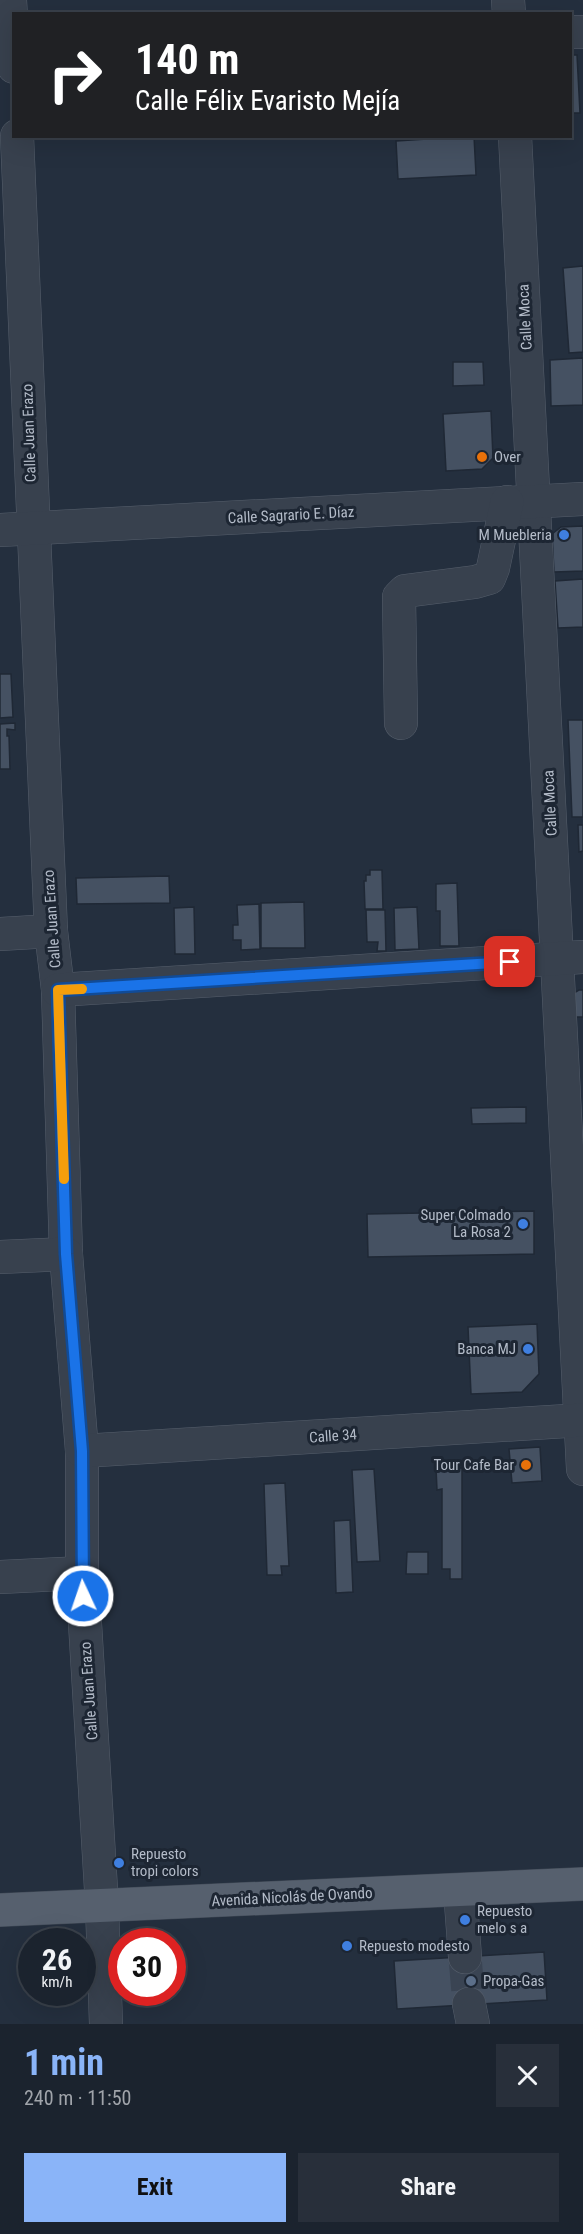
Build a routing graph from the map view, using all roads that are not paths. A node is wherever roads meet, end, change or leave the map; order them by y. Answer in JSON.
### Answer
{"nodes":[{"id":1,"x":10,"y":0,"type":"edge"},
{"id":2,"x":12,"y":34,"type":"edge"},
{"id":3,"x":17,"y":138,"type":"edge"},
{"id":4,"x":515,"y":138,"type":"edge"},
{"id":5,"x":583,"y":499,"type":"edge"},
{"id":6,"x":521,"y":502,"type":"junction"},
{"id":7,"x":33,"y":529,"type":"junction"},
{"id":8,"x":0,"y":530,"type":"edge"},
{"id":9,"x":401,"y":723,"type":"dead end"},
{"id":10,"x":51,"y":931,"type":"junction"},
{"id":11,"x":0,"y":934,"type":"edge"},
{"id":12,"x":570,"y":958,"type":"edge"},
{"id":13,"x":58,"y":990,"type":"junction"},
{"id":14,"x":66,"y":1254,"type":"junction"},
{"id":15,"x":0,"y":1257,"type":"edge"},
{"id":16,"x":582,"y":1420,"type":"edge"},
{"id":17,"x":82,"y":1451,"type":"junction"},
{"id":18,"x":583,"y":1469,"type":"edge"},
{"id":19,"x":82,"y":1573,"type":"junction"},
{"id":20,"x":0,"y":1577,"type":"edge"},
{"id":21,"x":583,"y":1884,"type":"edge"},
{"id":22,"x":460,"y":1890,"type":"junction"},
{"id":23,"x":102,"y":1906,"type":"junction"},
{"id":24,"x":0,"y":1910,"type":"edge"},
{"id":25,"x":465,"y":1957,"type":"tunnel mouth"},
{"id":26,"x":106,"y":2024,"type":"edge"}],
"edges":[{"from":1,"to":2,"type":"street"},
{"from":3,"to":7,"type":"street","name":"Calle Juan Erazo"},
{"from":4,"to":6,"type":"street","name":"Calle Moca"},
{"from":5,"to":6,"type":"street","name":"Calle Sagrario E. Díaz"},
{"from":6,"to":7,"type":"street","name":"Calle Sagrario E. Díaz"},
{"from":6,"to":9,"type":"street"},
{"from":6,"to":12,"type":"street","name":"Calle Moca"},
{"from":7,"to":8,"type":"street","name":"Calle Sagrario E. Díaz"},
{"from":7,"to":10,"type":"street","name":"Calle Juan Erazo"},
{"from":10,"to":11,"type":"street"},
{"from":10,"to":13,"type":"street","name":"Calle Juan Erazo"},
{"from":12,"to":13,"type":"street"},
{"from":12,"to":16,"type":"street","name":"Calle Moca"},
{"from":13,"to":14,"type":"street","name":"Calle Juan Erazo"},
{"from":14,"to":15,"type":"street"},
{"from":14,"to":17,"type":"street","name":"Calle Juan Erazo"},
{"from":16,"to":17,"type":"street","name":"Calle 34"},
{"from":16,"to":18,"type":"street","name":"Calle Moca"},
{"from":17,"to":19,"type":"street","name":"Calle Juan Erazo"},
{"from":19,"to":20,"type":"street"},
{"from":19,"to":23,"type":"street","name":"Calle Juan Erazo"},
{"from":21,"to":22,"type":"main road","name":"Avenida Nicolás de Ovando"},
{"from":22,"to":23,"type":"main road","name":"Avenida Nicolás de Ovando"},
{"from":22,"to":25,"type":"street"},
{"from":23,"to":24,"type":"main road","name":"Avenida Nicolás de Ovando"},
{"from":23,"to":26,"type":"street","name":"Calle Juan Erazo"}]}
